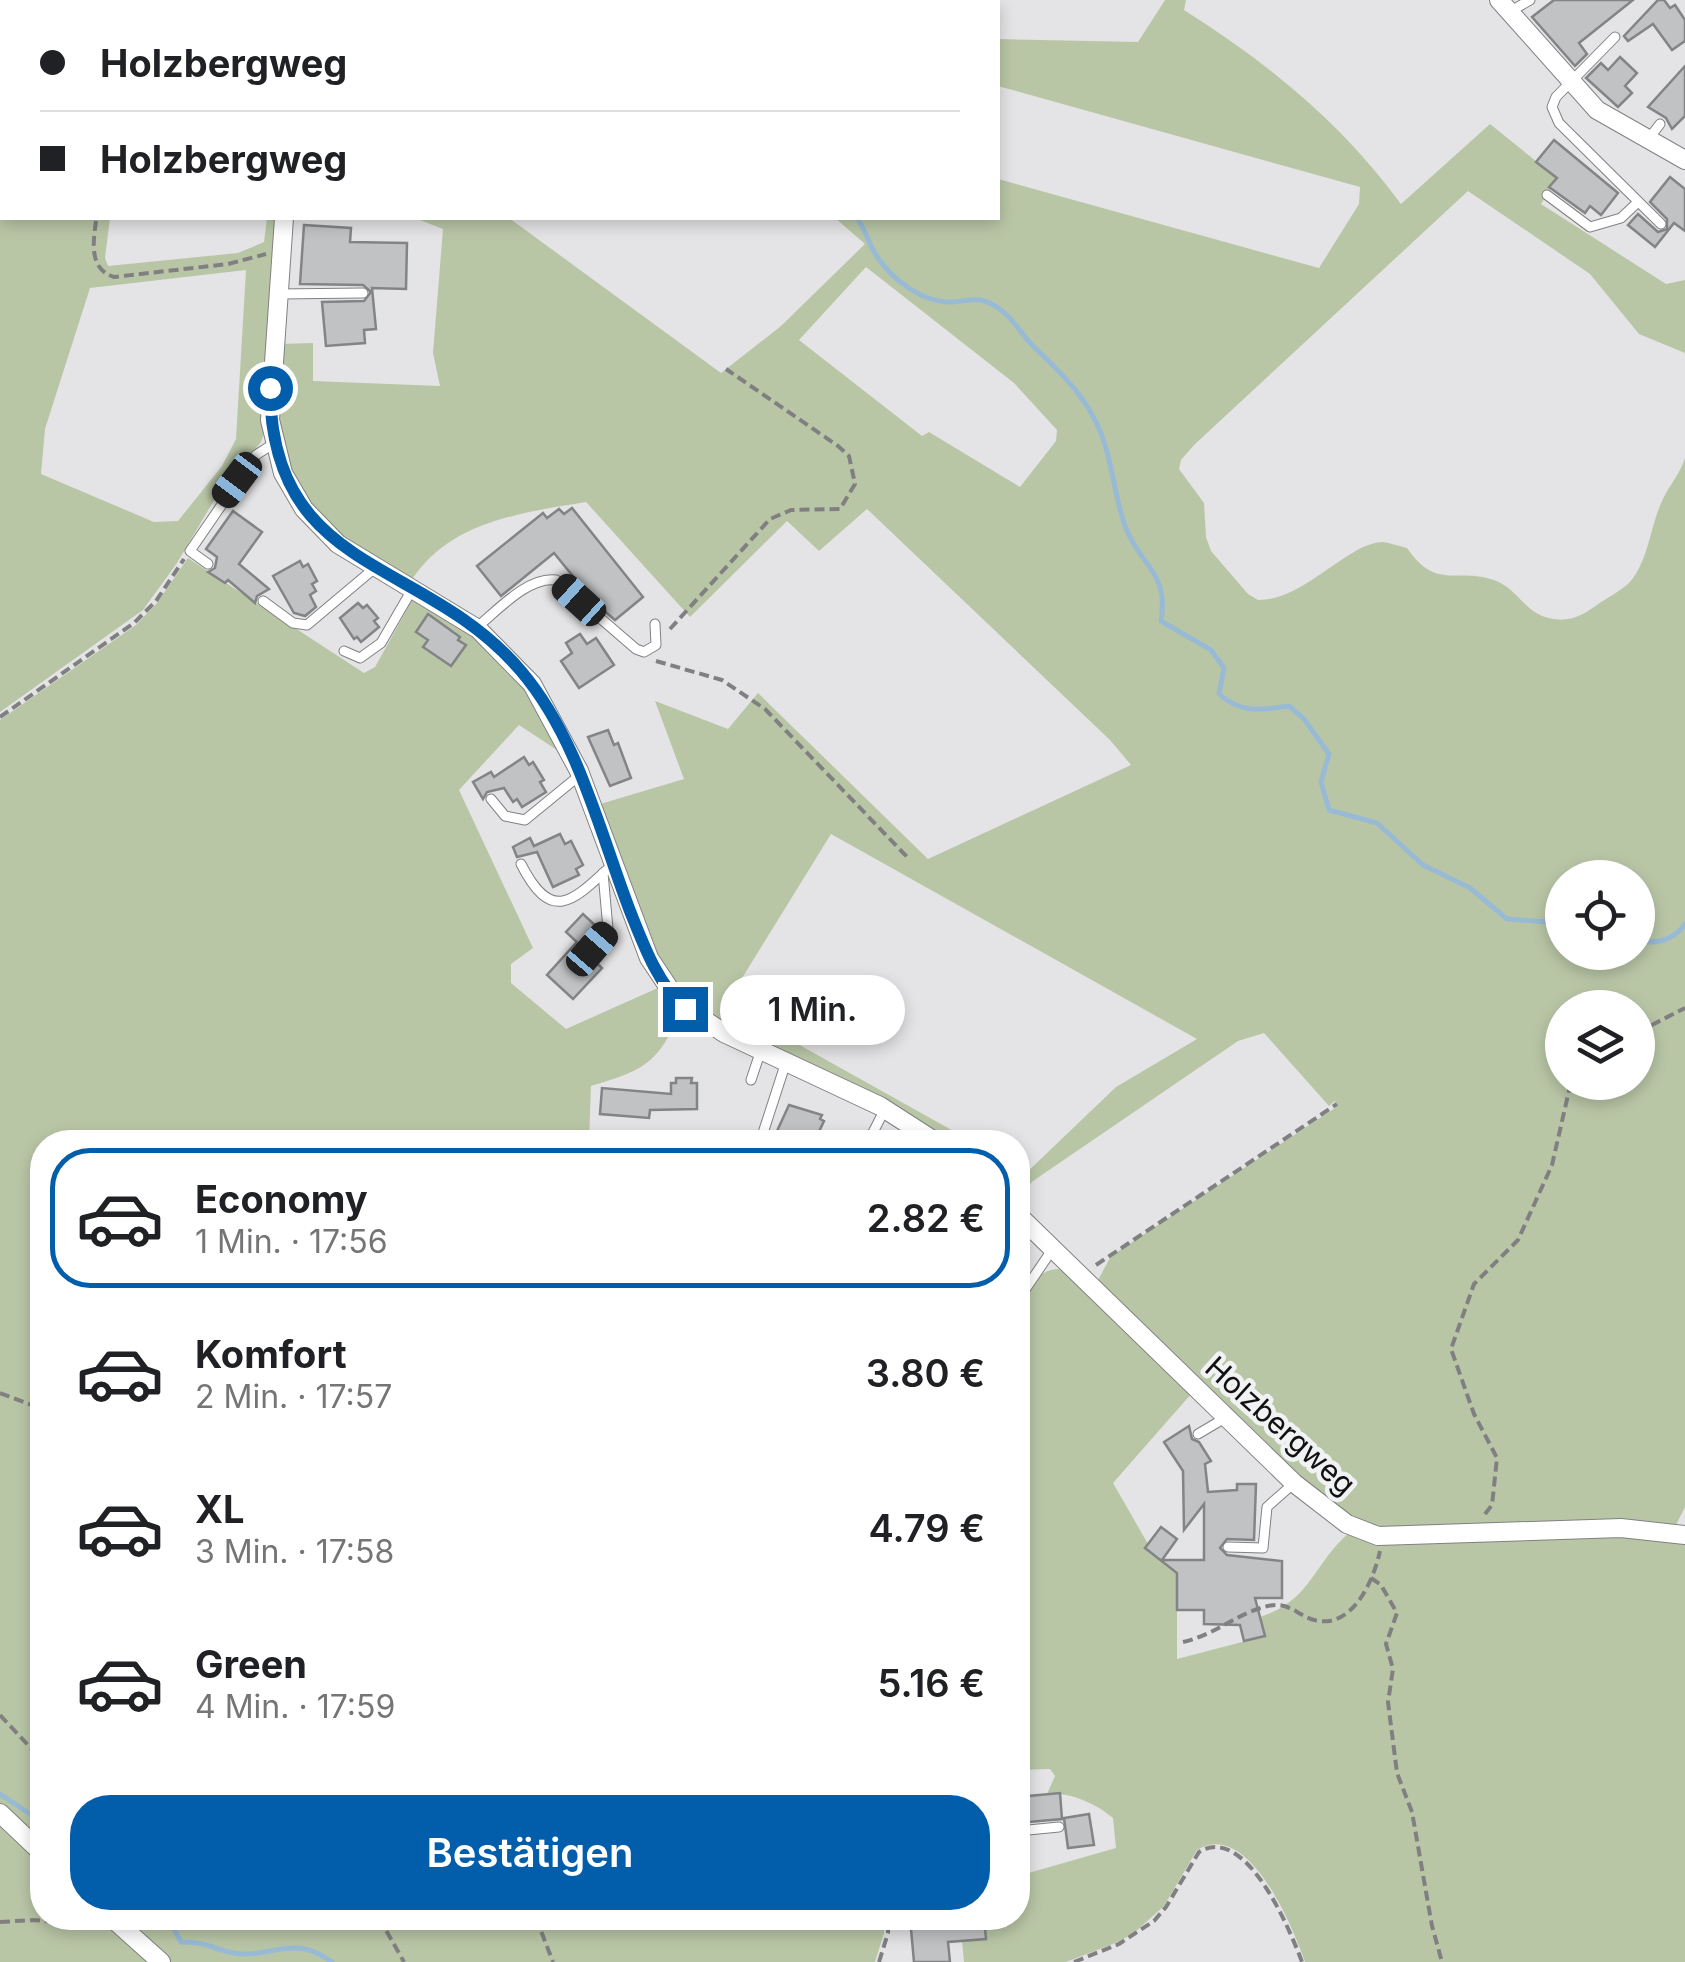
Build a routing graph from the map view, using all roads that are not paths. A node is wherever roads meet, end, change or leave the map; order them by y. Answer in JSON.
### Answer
{"nodes":[{"id":1,"x":1530,"y":0,"type":"edge"},
{"id":2,"x":1505,"y":6,"type":"edge"},
{"id":3,"x":1615,"y":38,"type":"dead end"},
{"id":4,"x":1571,"y":84,"type":"junction"},
{"id":5,"x":1660,"y":124,"type":"dead end"},
{"id":6,"x":1646,"y":141,"type":"junction"},
{"id":7,"x":1685,"y":160,"type":"edge"},
{"id":8,"x":1547,"y":194,"type":"dead end"},
{"id":9,"x":1638,"y":202,"type":"junction"},
{"id":10,"x":284,"y":220,"type":"edge"},
{"id":11,"x":1661,"y":224,"type":"dead end"},
{"id":12,"x":363,"y":293,"type":"dead end"},
{"id":13,"x":279,"y":294,"type":"junction"},
{"id":14,"x":273,"y":444,"type":"junction"},
{"id":15,"x":208,"y":564,"type":"dead end"},
{"id":16,"x":376,"y":567,"type":"junction"},
{"id":17,"x":413,"y":588,"type":"junction"},
{"id":18,"x":263,"y":601,"type":"dead end"},
{"id":19,"x":654,"y":624,"type":"dead end"},
{"id":20,"x":476,"y":628,"type":"junction"},
{"id":21,"x":344,"y":652,"type":"dead end"},
{"id":22,"x":580,"y":775,"type":"junction"},
{"id":23,"x":491,"y":798,"type":"dead end"},
{"id":24,"x":522,"y":864,"type":"dead end"},
{"id":25,"x":608,"y":869,"type":"junction"},
{"id":26,"x":592,"y":949,"type":"dead end"},
{"id":27,"x":760,"y":1050,"type":"junction"},
{"id":28,"x":786,"y":1062,"type":"junction"},
{"id":29,"x":751,"y":1080,"type":"dead end"},
{"id":30,"x":885,"y":1109,"type":"junction"},
{"id":31,"x":764,"y":1130,"type":"edge"},
{"id":32,"x":874,"y":1130,"type":"edge"},
{"id":33,"x":917,"y":1130,"type":"edge"},
{"id":34,"x":1030,"y":1227,"type":"edge"},
{"id":35,"x":1052,"y":1250,"type":"junction"},
{"id":36,"x":1030,"y":1277,"type":"edge"},
{"id":37,"x":1226,"y":1418,"type":"junction"},
{"id":38,"x":1198,"y":1434,"type":"dead end"},
{"id":39,"x":1294,"y":1483,"type":"junction"},
{"id":40,"x":1685,"y":1535,"type":"edge"},
{"id":41,"x":1228,"y":1547,"type":"dead end"},
{"id":42,"x":0,"y":1813,"type":"edge"},
{"id":43,"x":1060,"y":1827,"type":"dead end"},
{"id":44,"x":1030,"y":1830,"type":"edge"},
{"id":45,"x":30,"y":1842,"type":"edge"},
{"id":46,"x":126,"y":1930,"type":"edge"},
{"id":47,"x":161,"y":1962,"type":"edge"}],
"edges":[{"from":1,"to":2,"type":"lane"},
{"from":2,"to":4,"type":"street"},
{"from":3,"to":4,"type":"lane"},
{"from":4,"to":6,"type":"street"},
{"from":4,"to":9,"type":"lane"},
{"from":5,"to":6,"type":"lane"},
{"from":6,"to":7,"type":"street"},
{"from":8,"to":9,"type":"lane"},
{"from":9,"to":11,"type":"lane"},
{"from":10,"to":13,"type":"street"},
{"from":12,"to":13,"type":"lane"},
{"from":13,"to":14,"type":"street"},
{"from":14,"to":15,"type":"lane"},
{"from":14,"to":16,"type":"street"},
{"from":16,"to":17,"type":"street"},
{"from":16,"to":18,"type":"lane"},
{"from":17,"to":20,"type":"street"},
{"from":17,"to":21,"type":"lane"},
{"from":19,"to":20,"type":"lane"},
{"from":20,"to":22,"type":"street"},
{"from":22,"to":23,"type":"lane"},
{"from":22,"to":25,"type":"street"},
{"from":24,"to":25,"type":"lane"},
{"from":25,"to":26,"type":"lane"},
{"from":25,"to":27,"type":"street"},
{"from":27,"to":28,"type":"street"},
{"from":27,"to":29,"type":"lane"},
{"from":28,"to":30,"type":"street"},
{"from":28,"to":31,"type":"lane"},
{"from":30,"to":32,"type":"lane"},
{"from":30,"to":33,"type":"street"},
{"from":34,"to":35,"type":"street","name":"Holzbergweg"},
{"from":35,"to":36,"type":"lane"},
{"from":35,"to":37,"type":"street","name":"Holzbergweg"},
{"from":37,"to":38,"type":"lane"},
{"from":37,"to":39,"type":"street","name":"Holzbergweg"},
{"from":39,"to":40,"type":"street","name":"Holzbergweg"},
{"from":39,"to":41,"type":"lane"},
{"from":42,"to":45,"type":"street"},
{"from":43,"to":44,"type":"lane"},
{"from":46,"to":47,"type":"street"}]}
